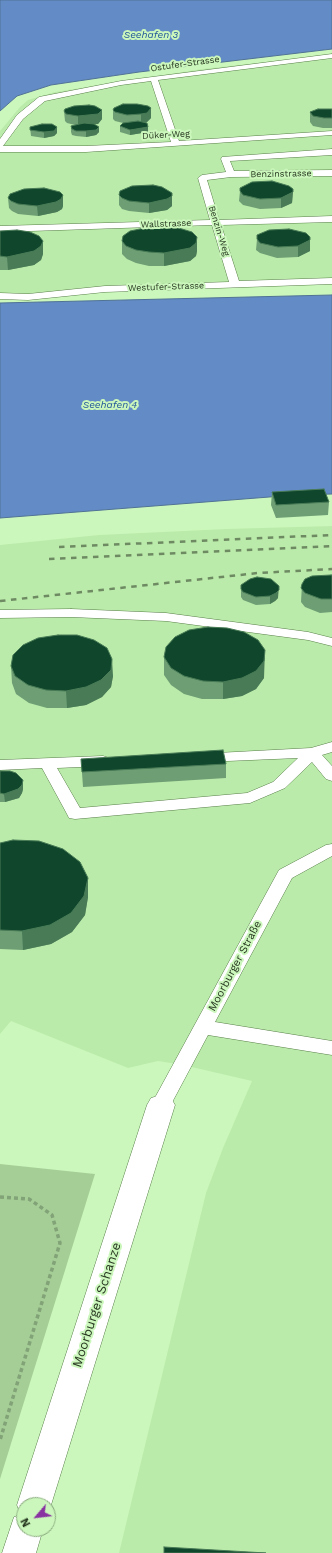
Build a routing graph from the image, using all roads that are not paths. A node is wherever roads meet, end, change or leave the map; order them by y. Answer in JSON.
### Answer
{"nodes":[{"id":1,"x":332,"y":56,"type":"edge"},
{"id":2,"x":154,"y":79,"type":"junction"},
{"id":3,"x":332,"y":133,"type":"edge"},
{"id":4,"x":294,"y":135,"type":"junction"},
{"id":5,"x":176,"y":144,"type":"junction"},
{"id":6,"x":0,"y":145,"type":"edge"},
{"id":7,"x":0,"y":149,"type":"edge"},
{"id":8,"x":332,"y":152,"type":"edge"},
{"id":9,"x":307,"y":154,"type":"junction"},
{"id":10,"x":332,"y":173,"type":"edge"},
{"id":11,"x":231,"y":174,"type":"junction"},
{"id":12,"x":202,"y":178,"type":"joint"},
{"id":13,"x":332,"y":219,"type":"edge"},
{"id":14,"x":216,"y":222,"type":"junction"},
{"id":15,"x":0,"y":229,"type":"edge"},
{"id":16,"x":332,"y":281,"type":"edge"},
{"id":17,"x":235,"y":284,"type":"junction"},
{"id":18,"x":0,"y":296,"type":"edge"},
{"id":19,"x":0,"y":614,"type":"edge"},
{"id":20,"x":332,"y":642,"type":"edge"},
{"id":21,"x":332,"y":747,"type":"edge"},
{"id":22,"x":312,"y":753,"type":"junction"},
{"id":23,"x":187,"y":758,"type":"edge"},
{"id":24,"x":117,"y":761,"type":"edge"},
{"id":25,"x":47,"y":763,"type":"junction"},
{"id":26,"x":0,"y":765,"type":"edge"},
{"id":27,"x":332,"y":776,"type":"edge"},
{"id":28,"x":332,"y":849,"type":"edge"},
{"id":29,"x":203,"y":1027,"type":"junction"},
{"id":30,"x":332,"y":1048,"type":"edge"},
{"id":31,"x":160,"y":1105,"type":"joint"},
{"id":32,"x":37,"y":1497,"type":"edge"},
{"id":33,"x":24,"y":1537,"type":"edge"},
{"id":34,"x":19,"y":1553,"type":"edge"}],
"edges":[{"from":1,"to":2,"type":"lane","name":"Ostufer-Strasse"},
{"from":2,"to":5,"type":"lane"},
{"from":2,"to":6,"type":"lane","name":"Ostufer-Strasse"},
{"from":3,"to":4,"type":"lane","name":"Düker-Weg"},
{"from":4,"to":5,"type":"lane","name":"Düker-Weg"},
{"from":4,"to":9,"type":"lane"},
{"from":5,"to":7,"type":"lane","name":"Düker-Weg"},
{"from":8,"to":9,"type":"lane"},
{"from":9,"to":11,"type":"lane"},
{"from":10,"to":11,"type":"lane","name":"Benzinstrasse"},
{"from":11,"to":12,"type":"lane","name":"Benzinstrasse"},
{"from":12,"to":14,"type":"lane","name":"Benzin-Weg"},
{"from":13,"to":14,"type":"lane","name":"Wallstrasse"},
{"from":14,"to":15,"type":"lane","name":"Wallstrasse"},
{"from":14,"to":17,"type":"lane","name":"Benzin-Weg"},
{"from":16,"to":17,"type":"lane","name":"Westufer-Strasse"},
{"from":17,"to":18,"type":"lane","name":"Westufer-Strasse"},
{"from":19,"to":20,"type":"lane"},
{"from":21,"to":22,"type":"lane"},
{"from":22,"to":23,"type":"lane"},
{"from":22,"to":25,"type":"lane"},
{"from":22,"to":27,"type":"lane"},
{"from":24,"to":25,"type":"lane"},
{"from":25,"to":26,"type":"lane"},
{"from":28,"to":29,"type":"lane","name":"Moorburger Straße"},
{"from":29,"to":30,"type":"lane"},
{"from":29,"to":31,"type":"lane","name":"Moorburger Straße"},
{"from":31,"to":32,"type":"street","name":"Moorburger Schanze"},
{"from":33,"to":34,"type":"street"}]}
